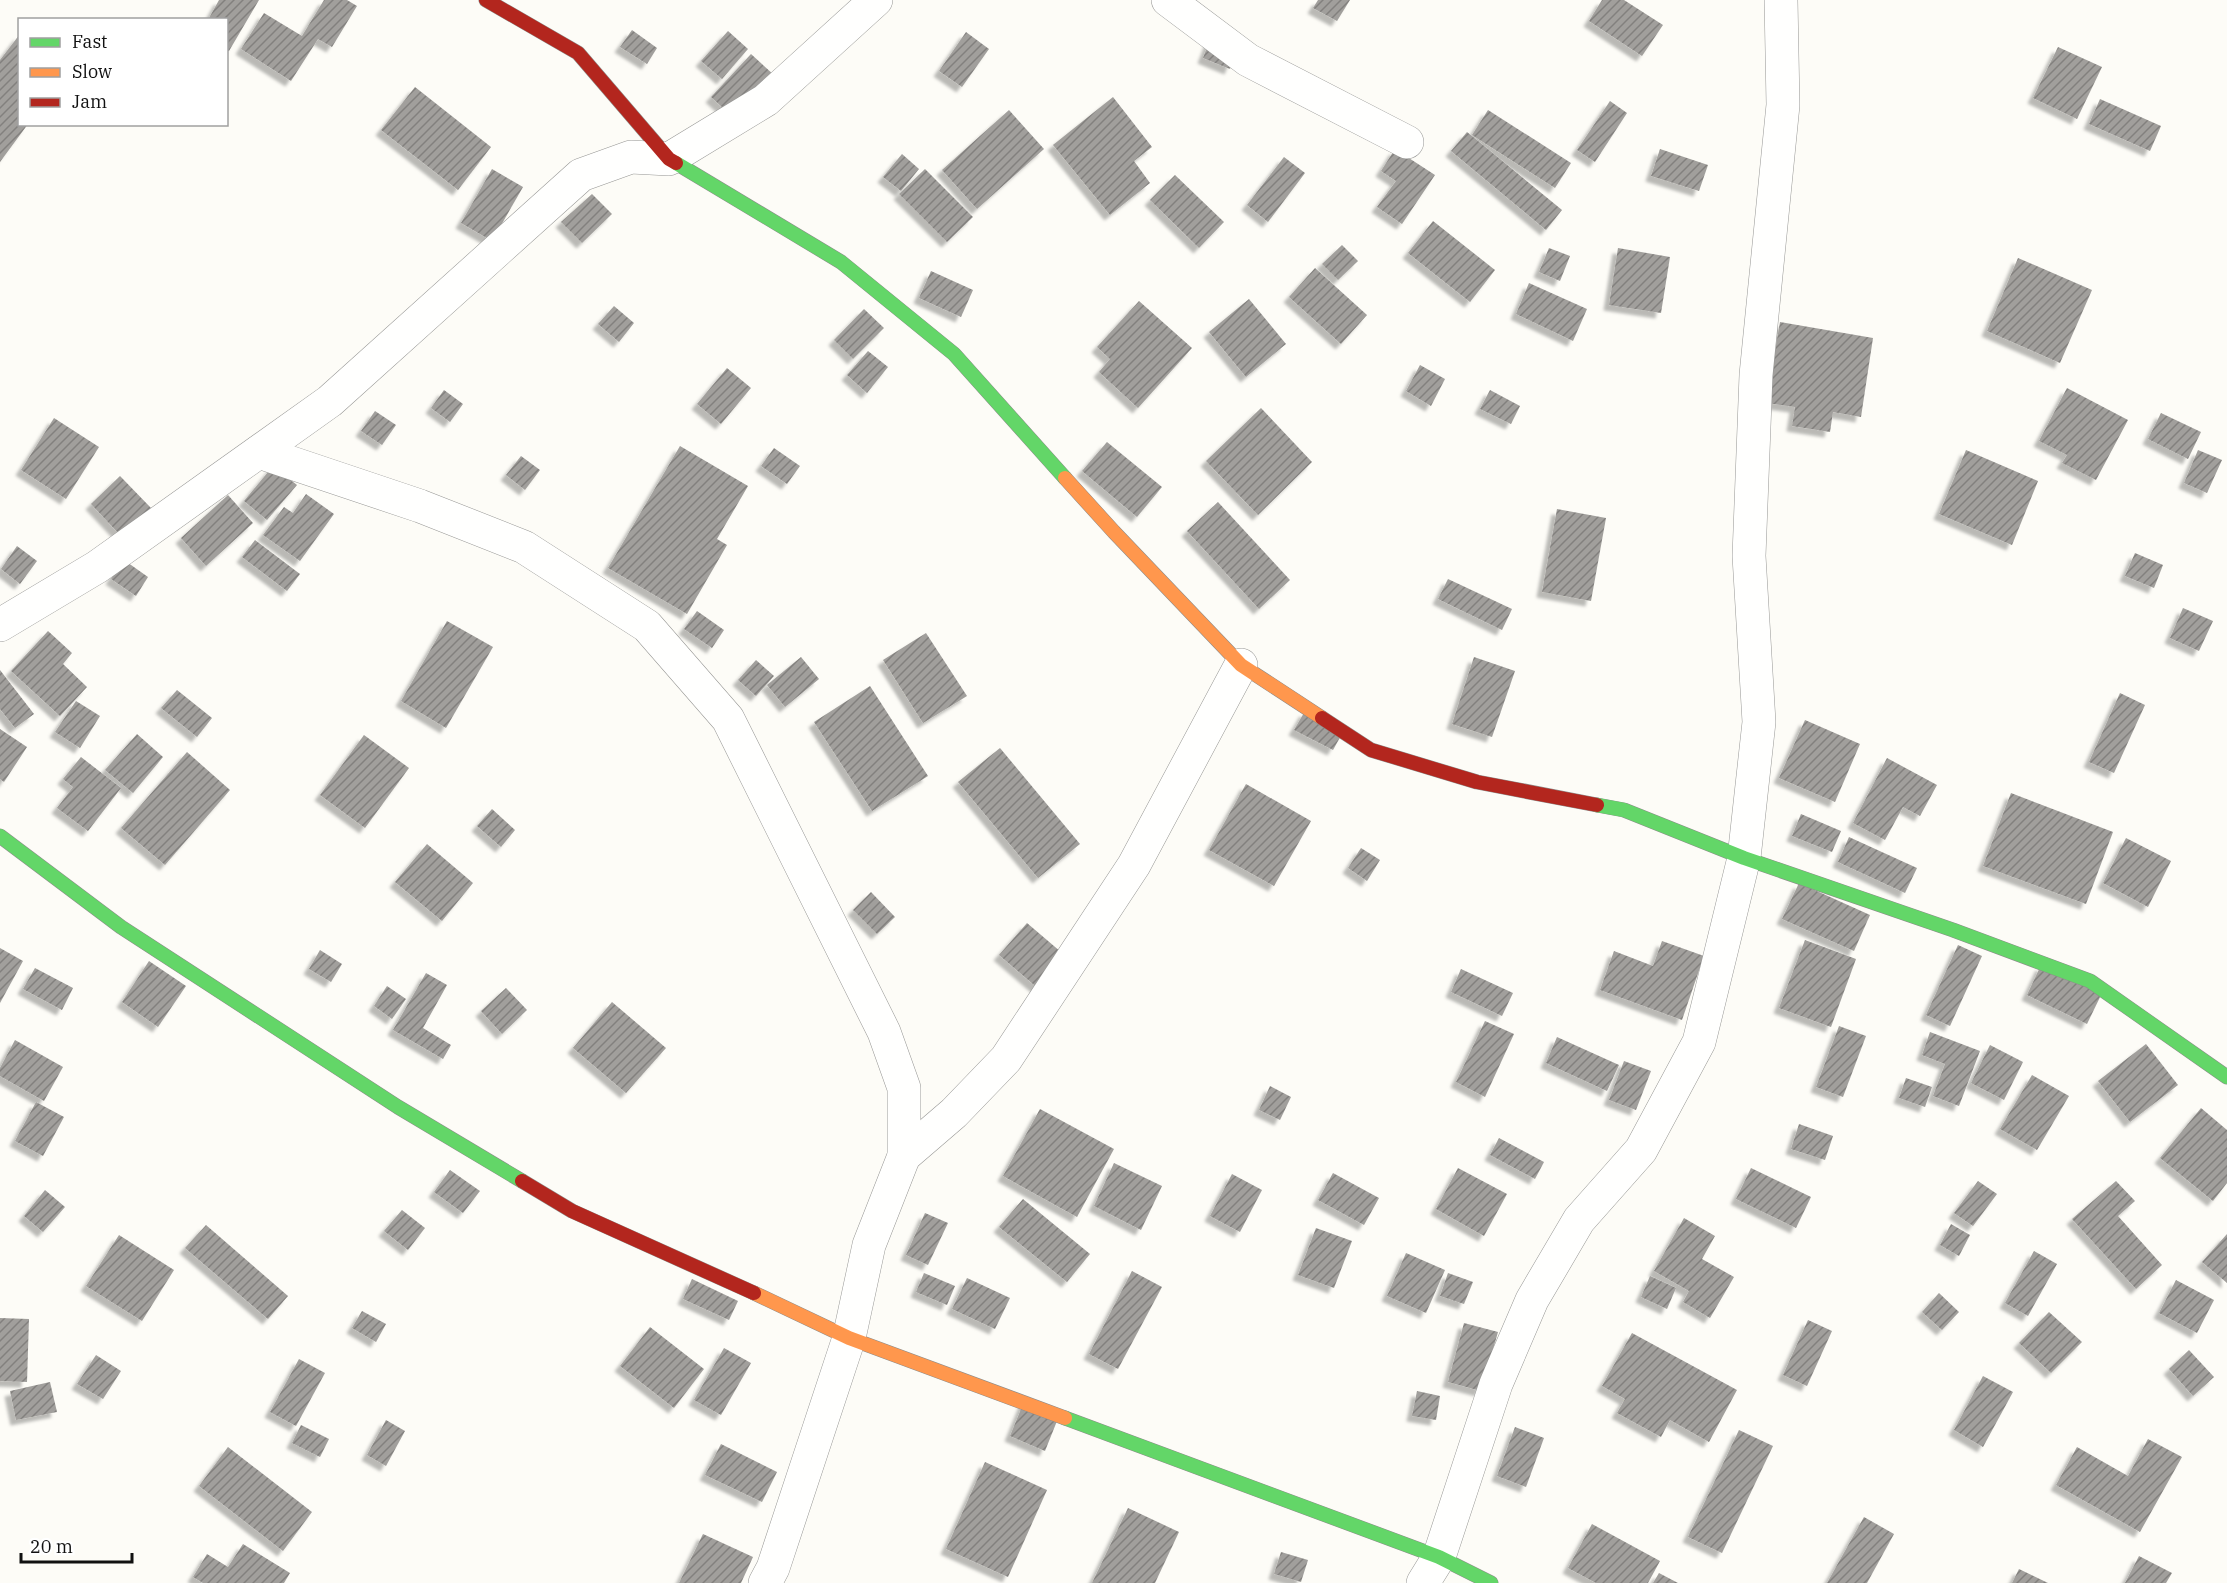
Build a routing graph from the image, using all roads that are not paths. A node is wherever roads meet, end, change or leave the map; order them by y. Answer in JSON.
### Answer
{"nodes":[{"id":1,"x":486,"y":0,"type":"edge"},
{"id":2,"x":876,"y":0,"type":"edge"},
{"id":3,"x":1168,"y":0,"type":"edge"},
{"id":4,"x":1781,"y":0,"type":"edge"},
{"id":5,"x":1407,"y":142,"type":"dead end"},
{"id":6,"x":669,"y":159,"type":"junction"},
{"id":7,"x":258,"y":452,"type":"junction"},
{"id":8,"x":0,"y":626,"type":"edge"},
{"id":9,"x":1241,"y":665,"type":"junction"},
{"id":10,"x":0,"y":836,"type":"edge"},
{"id":11,"x":1744,"y":858,"type":"junction"},
{"id":12,"x":2227,"y":1077,"type":"edge"},
{"id":13,"x":904,"y":1156,"type":"junction"},
{"id":14,"x":849,"y":1338,"type":"junction"},
{"id":15,"x":1431,"y":1570,"type":"edge"},
{"id":16,"x":765,"y":1583,"type":"edge"},
{"id":17,"x":1491,"y":1583,"type":"edge"}],
"edges":[{"from":1,"to":6,"type":"street"},
{"from":2,"to":6,"type":"street"},
{"from":3,"to":5,"type":"street"},
{"from":4,"to":11,"type":"street"},
{"from":6,"to":7,"type":"street"},
{"from":6,"to":9,"type":"street"},
{"from":7,"to":8,"type":"street"},
{"from":7,"to":13,"type":"street"},
{"from":9,"to":11,"type":"street"},
{"from":9,"to":13,"type":"street"},
{"from":10,"to":14,"type":"street"},
{"from":11,"to":12,"type":"street"},
{"from":11,"to":15,"type":"street"},
{"from":13,"to":14,"type":"street"},
{"from":14,"to":15,"type":"street"},
{"from":14,"to":16,"type":"street"},
{"from":15,"to":17,"type":"street"}]}
